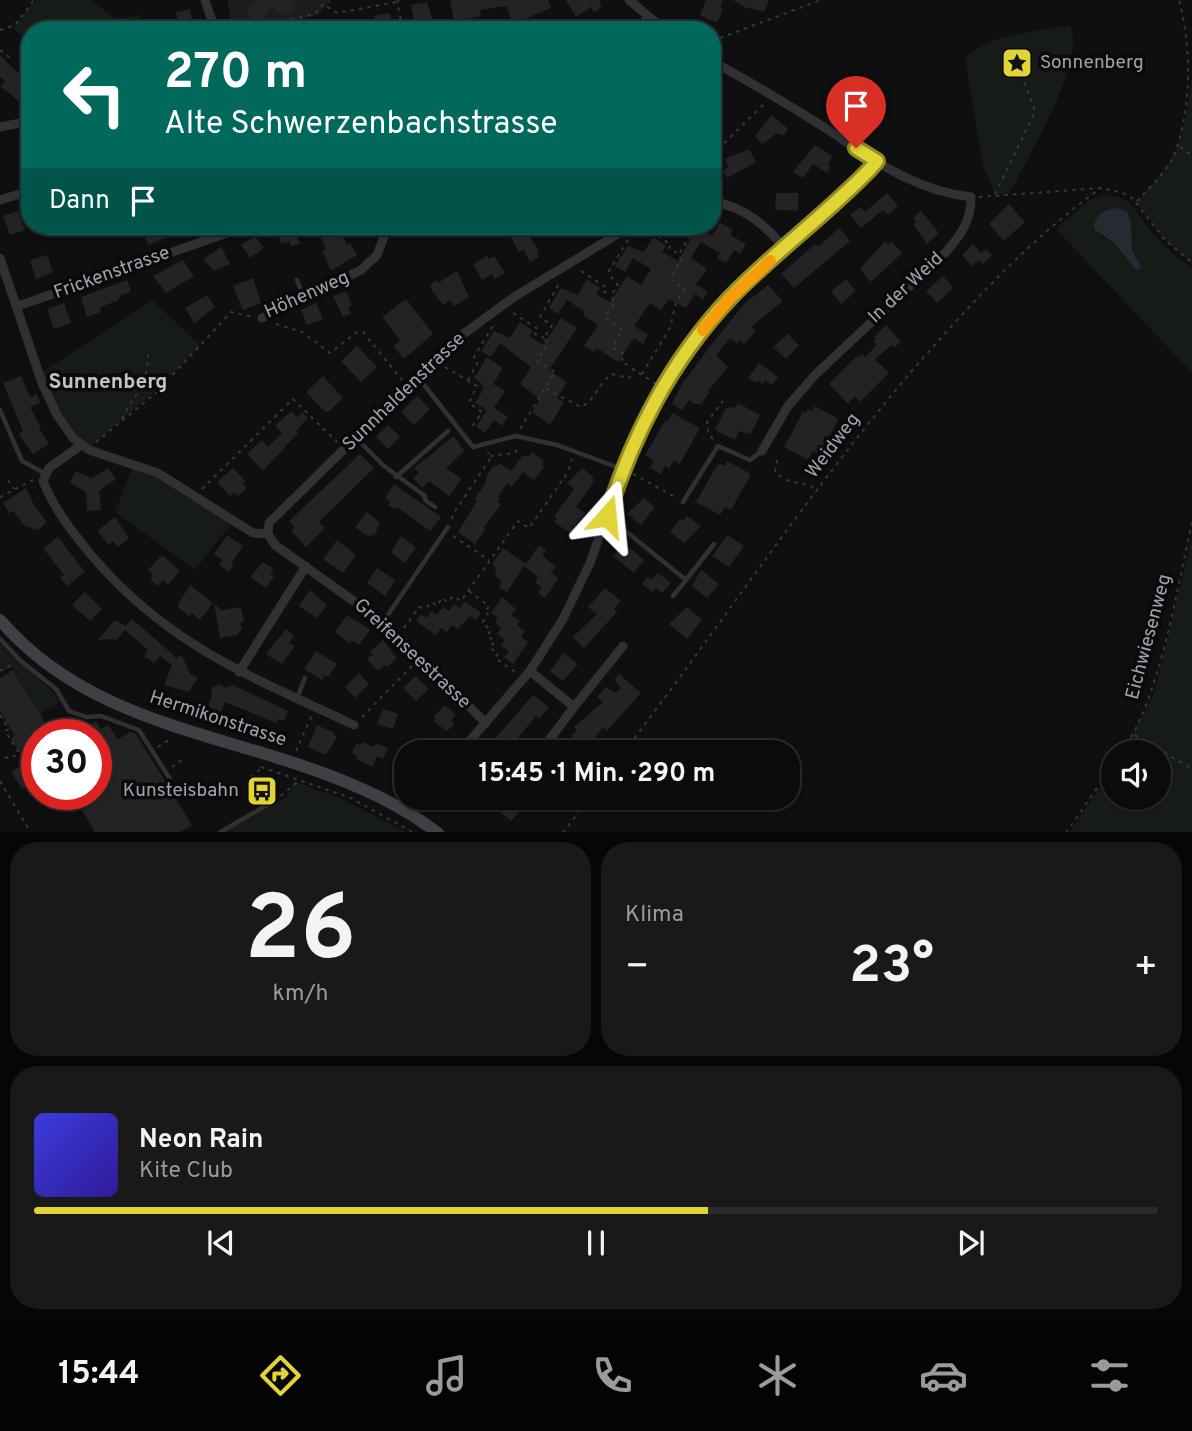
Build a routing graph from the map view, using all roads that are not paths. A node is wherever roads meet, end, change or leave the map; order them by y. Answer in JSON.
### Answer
{"nodes":[{"id":1,"x":205,"y":0,"type":"edge"},
{"id":2,"x":629,"y":0,"type":"edge"},
{"id":3,"x":648,"y":16,"type":"junction"},
{"id":4,"x":212,"y":21,"type":"dead end"},
{"id":5,"x":645,"y":21,"type":"edge"},
{"id":6,"x":654,"y":21,"type":"edge"},
{"id":7,"x":722,"y":66,"type":"edge"},
{"id":8,"x":21,"y":123,"type":"edge"},
{"id":9,"x":0,"y":127,"type":"edge"},
{"id":10,"x":877,"y":161,"type":"junction"},
{"id":11,"x":21,"y":194,"type":"edge"},
{"id":12,"x":0,"y":200,"type":"edge"},
{"id":13,"x":721,"y":203,"type":"edge"},
{"id":14,"x":221,"y":235,"type":"edge"},
{"id":15,"x":385,"y":235,"type":"edge"},
{"id":16,"x":621,"y":235,"type":"edge"},
{"id":17,"x":785,"y":248,"type":"junction"},
{"id":18,"x":0,"y":258,"type":"edge"},
{"id":19,"x":297,"y":280,"type":"dead end"},
{"id":20,"x":304,"y":299,"type":"junction"},
{"id":21,"x":18,"y":306,"type":"junction"},
{"id":22,"x":262,"y":318,"type":"road end"},
{"id":23,"x":417,"y":375,"type":"junction"},
{"id":24,"x":0,"y":410,"type":"edge"},
{"id":25,"x":448,"y":431,"type":"dead end"},
{"id":26,"x":355,"y":437,"type":"junction"},
{"id":27,"x":84,"y":448,"type":"junction"},
{"id":28,"x":762,"y":451,"type":"joint"},
{"id":29,"x":625,"y":470,"type":"junction"},
{"id":30,"x":44,"y":474,"type":"junction"},
{"id":31,"x":397,"y":477,"type":"junction"},
{"id":32,"x":683,"y":502,"type":"road end"},
{"id":33,"x":435,"y":507,"type":"dead end"},
{"id":34,"x":607,"y":516,"type":"junction"},
{"id":35,"x":448,"y":527,"type":"dead end"},
{"id":36,"x":268,"y":534,"type":"junction"},
{"id":37,"x":714,"y":544,"type":"dead end"},
{"id":38,"x":306,"y":566,"type":"junction"},
{"id":39,"x":686,"y":580,"type":"junction"},
{"id":40,"x":673,"y":596,"type":"dead end"},
{"id":41,"x":0,"y":620,"type":"edge"},
{"id":42,"x":383,"y":622,"type":"junction"},
{"id":43,"x":0,"y":639,"type":"edge"},
{"id":44,"x":623,"y":646,"type":"dead end"},
{"id":45,"x":530,"y":671,"type":"junction"},
{"id":46,"x":239,"y":672,"type":"junction"},
{"id":47,"x":305,"y":678,"type":"dead end"},
{"id":48,"x":297,"y":698,"type":"junction"},
{"id":49,"x":574,"y":707,"type":"junction"},
{"id":50,"x":486,"y":723,"type":"junction"},
{"id":51,"x":354,"y":724,"type":"dead end"},
{"id":52,"x":471,"y":740,"type":"edge"},
{"id":53,"x":549,"y":740,"type":"edge"},
{"id":54,"x":170,"y":779,"type":"dead end"},
{"id":55,"x":261,"y":792,"type":"road end"},
{"id":56,"x":408,"y":812,"type":"joint"},
{"id":57,"x":219,"y":832,"type":"edge"},
{"id":58,"x":439,"y":832,"type":"edge"}],
"edges":[{"from":1,"to":4,"type":"street"},
{"from":2,"to":3,"type":"street"},
{"from":3,"to":5,"type":"street"},
{"from":3,"to":6,"type":"street"},
{"from":7,"to":10,"type":"street"},
{"from":8,"to":9,"type":"street"},
{"from":10,"to":17,"type":"street"},
{"from":10,"to":28,"type":"street","name":"In der Weid"},
{"from":11,"to":12,"type":"street"},
{"from":13,"to":17,"type":"street"},
{"from":14,"to":21,"type":"street","name":"Frickenstrasse"},
{"from":15,"to":20,"type":"street","name":"Höhenweg"},
{"from":16,"to":23,"type":"street","name":"Sunnhaldenstrasse"},
{"from":17,"to":29,"type":"street"},
{"from":18,"to":21,"type":"street"},
{"from":19,"to":20,"type":"lane"},
{"from":20,"to":22,"type":"street","name":"Höhenweg"},
{"from":21,"to":27,"type":"street"},
{"from":23,"to":26,"type":"street","name":"Sunnhaldenstrasse"},
{"from":23,"to":29,"type":"lane"},
{"from":24,"to":30,"type":"lane"},
{"from":25,"to":31,"type":"lane"},
{"from":26,"to":31,"type":"lane"},
{"from":26,"to":36,"type":"street","name":"Sunnhaldenstrasse"},
{"from":27,"to":30,"type":"street"},
{"from":27,"to":36,"type":"street","name":"Greifenseestrasse"},
{"from":28,"to":32,"type":"lane"},
{"from":29,"to":34,"type":"street"},
{"from":30,"to":46,"type":"street"},
{"from":31,"to":33,"type":"lane"},
{"from":34,"to":39,"type":"lane"},
{"from":34,"to":45,"type":"street"},
{"from":35,"to":42,"type":"lane"},
{"from":36,"to":38,"type":"street","name":"Greifenseestrasse"},
{"from":37,"to":39,"type":"lane"},
{"from":38,"to":42,"type":"street","name":"Greifenseestrasse"},
{"from":38,"to":46,"type":"street"},
{"from":39,"to":40,"type":"lane"},
{"from":41,"to":56,"type":"street","name":"Hermikonstrasse"},
{"from":42,"to":50,"type":"street","name":"Greifenseestrasse"},
{"from":43,"to":54,"type":"lane"},
{"from":44,"to":49,"type":"street"},
{"from":45,"to":49,"type":"street"},
{"from":45,"to":50,"type":"street"},
{"from":46,"to":48,"type":"street"},
{"from":47,"to":48,"type":"lane"},
{"from":48,"to":51,"type":"street"},
{"from":49,"to":53,"type":"street"},
{"from":50,"to":52,"type":"street"},
{"from":55,"to":57,"type":"lane"},
{"from":56,"to":58,"type":"street","name":"Hermikonstrasse"}]}
